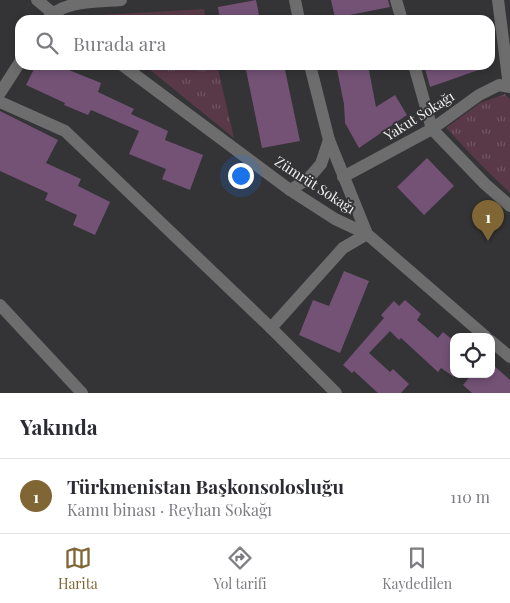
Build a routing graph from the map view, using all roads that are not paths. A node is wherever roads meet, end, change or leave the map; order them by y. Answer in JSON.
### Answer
{"nodes":[{"id":1,"x":37,"y":0,"type":"edge"},
{"id":2,"x":121,"y":0,"type":"edge"},
{"id":3,"x":294,"y":0,"type":"edge"},
{"id":4,"x":396,"y":0,"type":"edge"},
{"id":5,"x":498,"y":0,"type":"edge"},
{"id":6,"x":50,"y":15,"type":"edge"},
{"id":7,"x":58,"y":15,"type":"edge"},
{"id":8,"x":298,"y":15,"type":"edge"},
{"id":9,"x":400,"y":15,"type":"edge"},
{"id":10,"x":15,"y":70,"type":"edge"},
{"id":11,"x":129,"y":70,"type":"edge"},
{"id":12,"x":311,"y":70,"type":"edge"},
{"id":13,"x":415,"y":70,"type":"edge"},
{"id":14,"x":509,"y":87,"type":"edge"},
{"id":15,"x":0,"y":93,"type":"edge"},
{"id":16,"x":0,"y":102,"type":"edge"},
{"id":17,"x":432,"y":129,"type":"junction"},
{"id":18,"x":328,"y":140,"type":"junction"},
{"id":19,"x":343,"y":177,"type":"junction"},
{"id":20,"x":290,"y":190,"type":"junction"},
{"id":21,"x":510,"y":206,"type":"edge"},
{"id":22,"x":367,"y":234,"type":"junction"},
{"id":23,"x":0,"y":305,"type":"edge"},
{"id":24,"x":271,"y":328,"type":"junction"},
{"id":25,"x":481,"y":333,"type":"edge"},
{"id":26,"x":495,"y":344,"type":"edge"},
{"id":27,"x":510,"y":357,"type":"edge"},
{"id":28,"x":82,"y":393,"type":"edge"},
{"id":29,"x":336,"y":393,"type":"edge"}],
"edges":[{"from":1,"to":6,"type":"street"},
{"from":2,"to":7,"type":"street"},
{"from":3,"to":8,"type":"street"},
{"from":4,"to":9,"type":"street"},
{"from":5,"to":14,"type":"street"},
{"from":10,"to":15,"type":"street"},
{"from":11,"to":20,"type":"street","name":"Zümrüt Sokağı"},
{"from":12,"to":18,"type":"street"},
{"from":13,"to":17,"type":"street"},
{"from":14,"to":17,"type":"street","name":"Yakut Sokağı"},
{"from":16,"to":24,"type":"street"},
{"from":17,"to":19,"type":"street","name":"Yakut Sokağı"},
{"from":17,"to":21,"type":"street"},
{"from":18,"to":19,"type":"street"},
{"from":18,"to":20,"type":"street"},
{"from":19,"to":22,"type":"street"},
{"from":20,"to":22,"type":"street","name":"Zümrüt Sokağı"},
{"from":22,"to":24,"type":"street"},
{"from":22,"to":25,"type":"street","name":"Zümrüt Sokağı"},
{"from":23,"to":28,"type":"street"},
{"from":24,"to":29,"type":"street"},
{"from":26,"to":27,"type":"street"}]}
